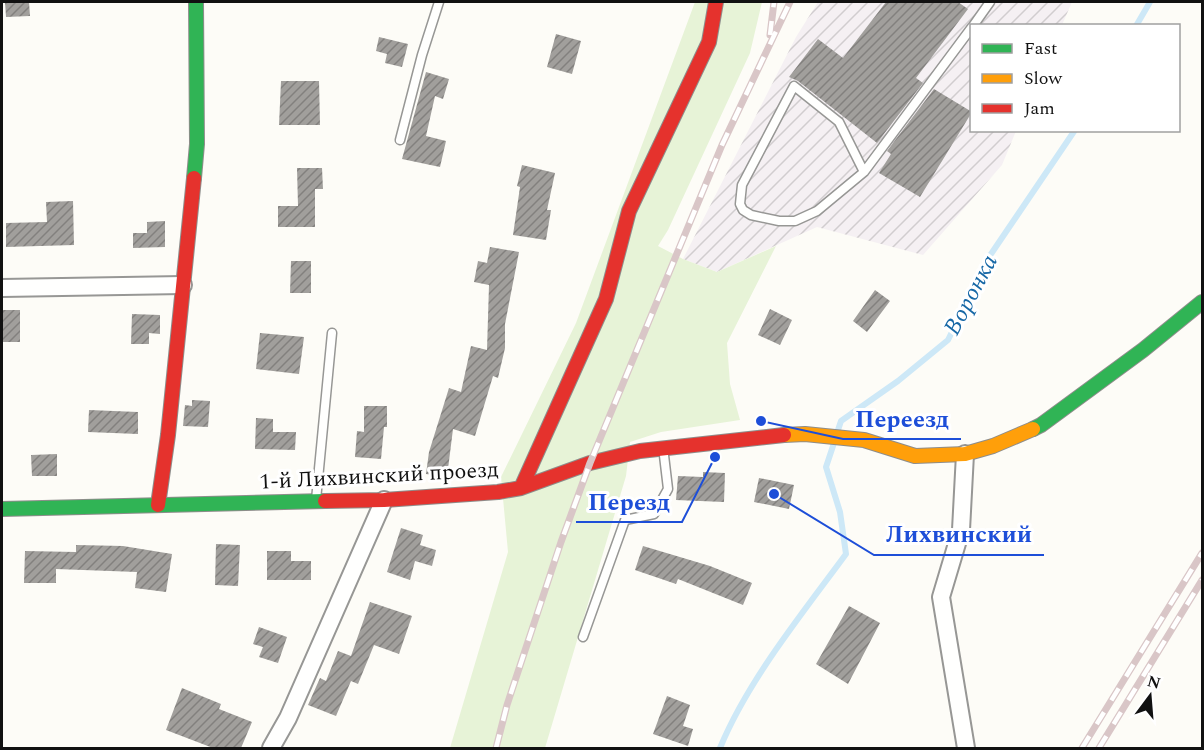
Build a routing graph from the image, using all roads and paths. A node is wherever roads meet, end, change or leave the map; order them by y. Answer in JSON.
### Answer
{"nodes":[{"id":1,"x":196,"y":2,"type":"edge"},
{"id":2,"x":439,"y":2,"type":"edge"},
{"id":3,"x":716,"y":2,"type":"edge"},
{"id":4,"x":990,"y":2,"type":"edge"},
{"id":5,"x":974,"y":24,"type":"edge"},
{"id":6,"x":970,"y":29,"type":"edge"},
{"id":7,"x":400,"y":140,"type":"dead end"},
{"id":8,"x":864,"y":172,"type":"junction"},
{"id":9,"x":183,"y":285,"type":"junction"},
{"id":10,"x":2,"y":288,"type":"edge"},
{"id":11,"x":1203,"y":302,"type":"edge"},
{"id":12,"x":332,"y":333,"type":"dead end"},
{"id":13,"x":663,"y":447,"type":"junction"},
{"id":14,"x":965,"y":454,"type":"junction"},
{"id":15,"x":521,"y":488,"type":"junction"},
{"id":16,"x":384,"y":500,"type":"junction"},
{"id":17,"x":315,"y":502,"type":"junction"},
{"id":18,"x":158,"y":505,"type":"junction"},
{"id":19,"x":2,"y":509,"type":"edge"},
{"id":20,"x":583,"y":637,"type":"dead end"},
{"id":21,"x":271,"y":748,"type":"edge"},
{"id":22,"x":966,"y":748,"type":"edge"}],
"edges":[{"from":1,"to":9,"type":"street"},
{"from":2,"to":7,"type":"lane"},
{"from":3,"to":15,"type":"street"},
{"from":4,"to":5,"type":"lane"},
{"from":6,"to":8,"type":"lane"},
{"from":8,"to":8,"type":"lane"},
{"from":9,"to":10,"type":"street"},
{"from":9,"to":18,"type":"street"},
{"from":11,"to":14,"type":"street","name":"1-й Лихвинский проезд"},
{"from":12,"to":17,"type":"lane"},
{"from":13,"to":14,"type":"street","name":"1-й Лихвинский проезд"},
{"from":13,"to":15,"type":"street","name":"1-й Лихвинский проезд"},
{"from":13,"to":20,"type":"lane"},
{"from":14,"to":22,"type":"street"},
{"from":15,"to":16,"type":"street","name":"1-й Лихвинский проезд"},
{"from":16,"to":17,"type":"street","name":"1-й Лихвинский проезд"},
{"from":16,"to":21,"type":"street"},
{"from":17,"to":18,"type":"street","name":"1-й Лихвинский проезд"},
{"from":18,"to":19,"type":"street","name":"1-й Лихвинский проезд"}]}
